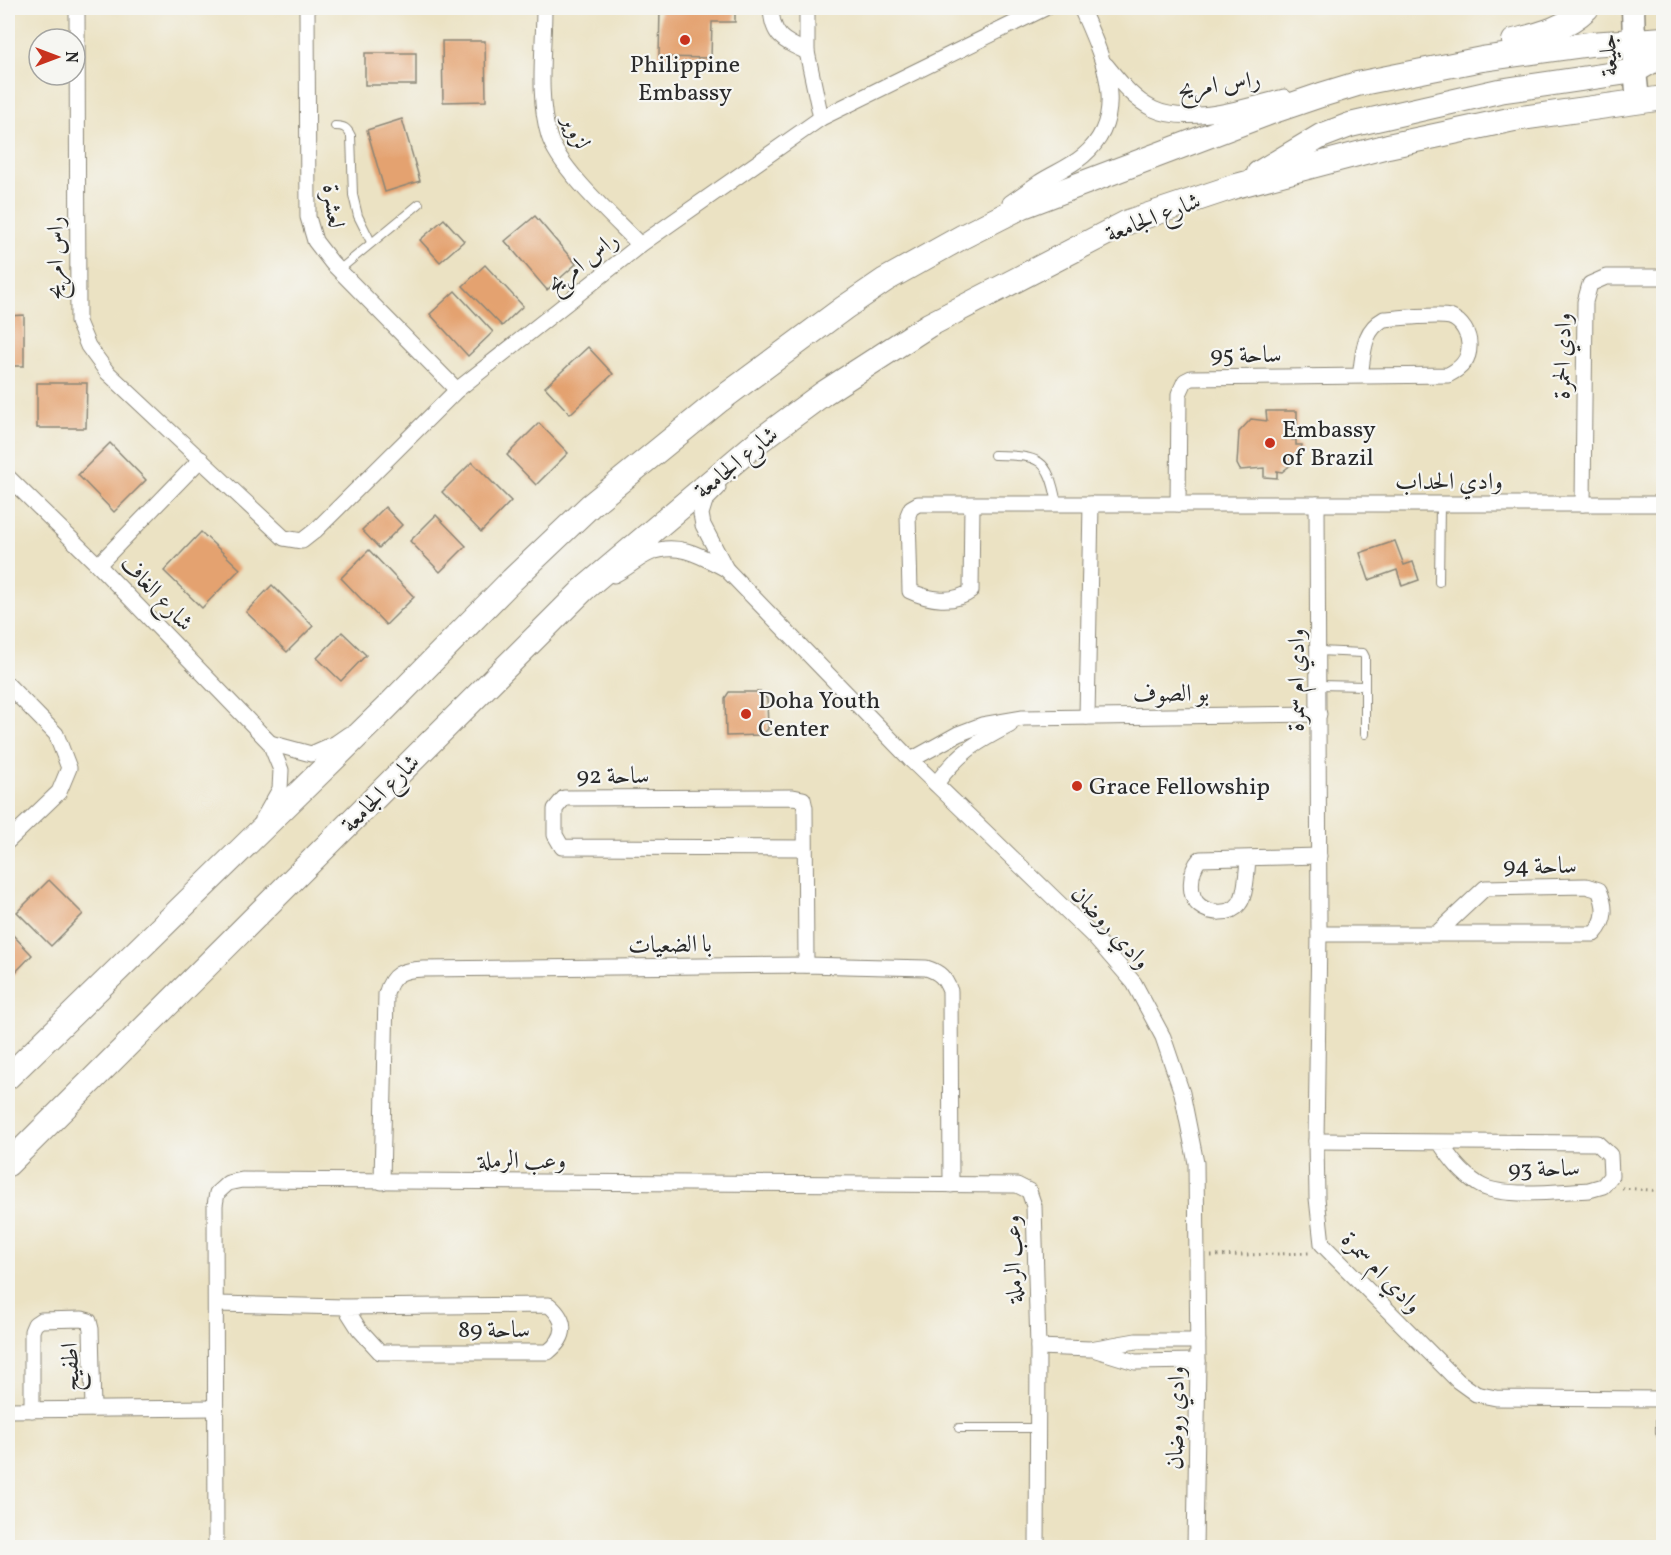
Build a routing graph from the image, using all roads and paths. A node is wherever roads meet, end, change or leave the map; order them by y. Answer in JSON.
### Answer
{"nodes":[{"id":1,"x":76,"y":8,"type":"edge"},
{"id":2,"x":307,"y":8,"type":"edge"},
{"id":3,"x":544,"y":8,"type":"edge"},
{"id":4,"x":771,"y":8,"type":"edge"},
{"id":5,"x":807,"y":8,"type":"edge"},
{"id":6,"x":1045,"y":8,"type":"edge"},
{"id":7,"x":1081,"y":8,"type":"edge"},
{"id":8,"x":1587,"y":8,"type":"edge"},
{"id":9,"x":1633,"y":8,"type":"edge"},
{"id":10,"x":1664,"y":39,"type":"edge"},
{"id":11,"x":1634,"y":41,"type":"junction"},
{"id":12,"x":1664,"y":45,"type":"edge"},
{"id":13,"x":807,"y":52,"type":"junction"},
{"id":14,"x":1482,"y":58,"type":"junction"},
{"id":15,"x":1104,"y":63,"type":"junction"},
{"id":16,"x":1635,"y":71,"type":"junction"},
{"id":17,"x":1357,"y":84,"type":"junction"},
{"id":18,"x":1664,"y":98,"type":"edge"},
{"id":19,"x":1638,"y":100,"type":"junction"},
{"id":20,"x":821,"y":118,"type":"junction"},
{"id":21,"x":335,"y":126,"type":"dead end"},
{"id":22,"x":1236,"y":186,"type":"junction"},
{"id":23,"x":419,"y":204,"type":"dead end"},
{"id":24,"x":983,"y":226,"type":"junction"},
{"id":25,"x":371,"y":242,"type":"junction"},
{"id":26,"x":640,"y":245,"type":"junction"},
{"id":27,"x":339,"y":270,"type":"junction"},
{"id":28,"x":1664,"y":277,"type":"edge"},
{"id":29,"x":1360,"y":376,"type":"junction"},
{"id":30,"x":457,"y":390,"type":"junction"},
{"id":31,"x":759,"y":441,"type":"junction"},
{"id":32,"x":994,"y":454,"type":"dead end"},
{"id":33,"x":201,"y":459,"type":"junction"},
{"id":34,"x":11,"y":487,"type":"edge"},
{"id":35,"x":972,"y":504,"type":"junction"},
{"id":36,"x":1057,"y":504,"type":"junction"},
{"id":37,"x":1091,"y":504,"type":"junction"},
{"id":38,"x":1178,"y":504,"type":"junction"},
{"id":39,"x":1317,"y":504,"type":"junction"},
{"id":40,"x":1440,"y":504,"type":"junction"},
{"id":41,"x":1583,"y":504,"type":"junction"},
{"id":42,"x":1664,"y":504,"type":"edge"},
{"id":43,"x":98,"y":565,"type":"junction"},
{"id":44,"x":726,"y":569,"type":"junction"},
{"id":45,"x":1439,"y":582,"type":"dead end"},
{"id":46,"x":584,"y":589,"type":"junction"},
{"id":47,"x":1318,"y":651,"type":"junction"},
{"id":48,"x":8,"y":685,"type":"edge"},
{"id":49,"x":1318,"y":685,"type":"junction"},
{"id":50,"x":1365,"y":686,"type":"junction"},
{"id":51,"x":386,"y":708,"type":"junction"},
{"id":52,"x":1319,"y":714,"type":"junction"},
{"id":53,"x":1087,"y":717,"type":"junction"},
{"id":54,"x":1023,"y":718,"type":"junction"},
{"id":55,"x":1365,"y":734,"type":"dead end"},
{"id":56,"x":270,"y":743,"type":"junction"},
{"id":57,"x":911,"y":760,"type":"junction"},
{"id":58,"x":936,"y":784,"type":"junction"},
{"id":59,"x":252,"y":839,"type":"junction"},
{"id":60,"x":8,"y":841,"type":"edge"},
{"id":61,"x":805,"y":848,"type":"junction"},
{"id":62,"x":1319,"y":856,"type":"junction"},
{"id":63,"x":1248,"y":858,"type":"junction"},
{"id":64,"x":1319,"y":934,"type":"junction"},
{"id":65,"x":1436,"y":934,"type":"junction"},
{"id":66,"x":806,"y":965,"type":"junction"},
{"id":67,"x":8,"y":1077,"type":"edge"},
{"id":68,"x":1316,"y":1141,"type":"junction"},
{"id":69,"x":1440,"y":1143,"type":"junction"},
{"id":70,"x":8,"y":1164,"type":"edge"},
{"id":71,"x":382,"y":1182,"type":"junction"},
{"id":72,"x":951,"y":1185,"type":"junction"},
{"id":73,"x":1603,"y":1186,"type":"junction"},
{"id":74,"x":1664,"y":1191,"type":"edge"},
{"id":75,"x":1329,"y":1253,"type":"junction"},
{"id":76,"x":1197,"y":1257,"type":"junction"},
{"id":77,"x":216,"y":1304,"type":"junction"},
{"id":78,"x":345,"y":1307,"type":"junction"},
{"id":79,"x":1198,"y":1341,"type":"junction"},
{"id":80,"x":1038,"y":1347,"type":"junction"},
{"id":81,"x":1090,"y":1349,"type":"junction"},
{"id":82,"x":1198,"y":1361,"type":"junction"},
{"id":83,"x":1662,"y":1399,"type":"edge"},
{"id":84,"x":216,"y":1408,"type":"junction"},
{"id":85,"x":93,"y":1409,"type":"junction"},
{"id":86,"x":8,"y":1410,"type":"edge"},
{"id":87,"x":32,"y":1410,"type":"junction"},
{"id":88,"x":959,"y":1428,"type":"dead end"},
{"id":89,"x":1037,"y":1428,"type":"junction"},
{"id":90,"x":1664,"y":1442,"type":"edge"},
{"id":91,"x":216,"y":1548,"type":"edge"},
{"id":92,"x":1037,"y":1548,"type":"edge"},
{"id":93,"x":1195,"y":1548,"type":"edge"}],
"edges":[{"from":1,"to":33,"type":"street","name":"راس امريح"},
{"from":2,"to":27,"type":"street","name":"لعشرة"},
{"from":3,"to":26,"type":"street","name":"لزوير"},
{"from":4,"to":13,"type":"street"},
{"from":5,"to":13,"type":"street"},
{"from":6,"to":20,"type":"street","name":"راس امريح"},
{"from":7,"to":15,"type":"street","name":"راس امريح"},
{"from":8,"to":14,"type":"main road"},
{"from":9,"to":11,"type":"main road","name":"جليعة"},
{"from":10,"to":11,"type":"main road"},
{"from":11,"to":14,"type":"main road"},
{"from":11,"to":16,"type":"main road","name":"جليعة"},
{"from":12,"to":16,"type":"main road"},
{"from":13,"to":20,"type":"street"},
{"from":14,"to":17,"type":"main road"},
{"from":15,"to":17,"type":"street","name":"راس امريح"},
{"from":15,"to":24,"type":"street","name":"راس امريح"},
{"from":16,"to":19,"type":"main road","name":"جليعة"},
{"from":16,"to":22,"type":"main road"},
{"from":17,"to":24,"type":"main road"},
{"from":18,"to":19,"type":"main road","name":"شارع الجامعة"},
{"from":19,"to":22,"type":"main road","name":"شارع الجامعة"},
{"from":20,"to":26,"type":"street","name":"راس امريح"},
{"from":21,"to":25,"type":"lane"},
{"from":22,"to":31,"type":"main road","name":"شارع الجامعة"},
{"from":23,"to":25,"type":"lane"},
{"from":24,"to":51,"type":"main road"},
{"from":25,"to":27,"type":"lane"},
{"from":26,"to":30,"type":"street","name":"راس امريح"},
{"from":27,"to":30,"type":"street","name":"لعشرة"},
{"from":28,"to":41,"type":"street","name":"وادي الحمرة"},
{"from":29,"to":29,"type":"street","name":"ساحة 95"},
{"from":29,"to":38,"type":"street","name":"ساحة 95"},
{"from":30,"to":33,"type":"street","name":"راس امريح"},
{"from":31,"to":44,"type":"street","name":"وادي روضان"},
{"from":31,"to":46,"type":"main road","name":"شارع الجامعة"},
{"from":32,"to":36,"type":"lane"},
{"from":33,"to":43,"type":"street"},
{"from":34,"to":43,"type":"street","name":"شارع الغاف"},
{"from":35,"to":35,"type":"street","name":"وادي الحداب"},
{"from":35,"to":36,"type":"street","name":"وادي الحداب"},
{"from":36,"to":37,"type":"street","name":"وادي الحداب"},
{"from":37,"to":38,"type":"street","name":"وادي الحداب"},
{"from":37,"to":53,"type":"street"},
{"from":38,"to":39,"type":"street","name":"وادي الحداب"},
{"from":39,"to":40,"type":"street","name":"وادي الحداب"},
{"from":39,"to":47,"type":"street","name":"وادي ام سمرة"},
{"from":40,"to":41,"type":"street","name":"وادي الحداب"},
{"from":40,"to":45,"type":"lane"},
{"from":41,"to":42,"type":"street","name":"وادي الحداب"},
{"from":43,"to":56,"type":"street","name":"شارع الغاف"},
{"from":44,"to":46,"type":"street","name":"وادي روضان"},
{"from":44,"to":57,"type":"street","name":"وادي روضان"},
{"from":46,"to":70,"type":"main road","name":"شارع الجامعة"},
{"from":47,"to":49,"type":"street","name":"وادي ام سمرة"},
{"from":47,"to":50,"type":"lane"},
{"from":48,"to":60,"type":"street"},
{"from":49,"to":50,"type":"lane"},
{"from":49,"to":52,"type":"street","name":"وادي ام سمرة"},
{"from":50,"to":55,"type":"lane"},
{"from":51,"to":56,"type":"street"},
{"from":51,"to":59,"type":"main road"},
{"from":52,"to":53,"type":"street","name":"بو الصوف"},
{"from":52,"to":62,"type":"street","name":"وادي ام سمرة"},
{"from":53,"to":54,"type":"street","name":"بو الصوف"},
{"from":54,"to":57,"type":"street","name":"بو الصوف"},
{"from":54,"to":58,"type":"street","name":"بو الصوف"},
{"from":56,"to":59,"type":"street","name":"شارع الغاف"},
{"from":57,"to":58,"type":"street","name":"وادي روضان"},
{"from":58,"to":76,"type":"street","name":"وادي روضان"},
{"from":59,"to":67,"type":"main road"},
{"from":61,"to":61,"type":"street","name":"ساحة 92"},
{"from":61,"to":66,"type":"street","name":"ساحة 92"},
{"from":62,"to":63,"type":"street"},
{"from":62,"to":64,"type":"street","name":"وادي ام سمرة"},
{"from":63,"to":63,"type":"street"},
{"from":64,"to":65,"type":"street","name":"ساحة 94"},
{"from":64,"to":68,"type":"street","name":"وادي ام سمرة"},
{"from":65,"to":65,"type":"street","name":"ساحة 94"},
{"from":66,"to":71,"type":"street","name":"با الضعيات"},
{"from":66,"to":72,"type":"street","name":"با الضعيات"},
{"from":68,"to":69,"type":"street","name":"ساحة 93"},
{"from":68,"to":75,"type":"street","name":"وادي ام سمرة"},
{"from":69,"to":73,"type":"street","name":"ساحة 93"},
{"from":69,"to":73,"type":"street","name":"ساحة 93"},
{"from":71,"to":72,"type":"street","name":"وعب الرملة"},
{"from":71,"to":77,"type":"street","name":"وعب الرملة"},
{"from":72,"to":80,"type":"street","name":"وعب الرملة"},
{"from":73,"to":74,"type":"path"},
{"from":75,"to":76,"type":"path"},
{"from":75,"to":83,"type":"street","name":"وادي ام سمرة"},
{"from":76,"to":79,"type":"street","name":"وادي روضان"},
{"from":77,"to":78,"type":"street","name":"ساحة 89"},
{"from":77,"to":84,"type":"street","name":"وعب الرملة"},
{"from":78,"to":78,"type":"street","name":"ساحة 89"},
{"from":79,"to":81,"type":"street"},
{"from":79,"to":82,"type":"street","name":"وادي روضان"},
{"from":80,"to":81,"type":"street"},
{"from":80,"to":89,"type":"street","name":"وعب الرملة"},
{"from":81,"to":82,"type":"street"},
{"from":82,"to":93,"type":"street","name":"وادي روضان"},
{"from":83,"to":90,"type":"lane"},
{"from":84,"to":85,"type":"street","name":"اطفيح"},
{"from":84,"to":91,"type":"street","name":"وعب الرملة"},
{"from":85,"to":87,"type":"street","name":"اطفيح"},
{"from":85,"to":87,"type":"street","name":"اطفيح"},
{"from":86,"to":87,"type":"street","name":"اطفيح"},
{"from":88,"to":89,"type":"lane"},
{"from":89,"to":92,"type":"street","name":"وعب الرملة"}]}
